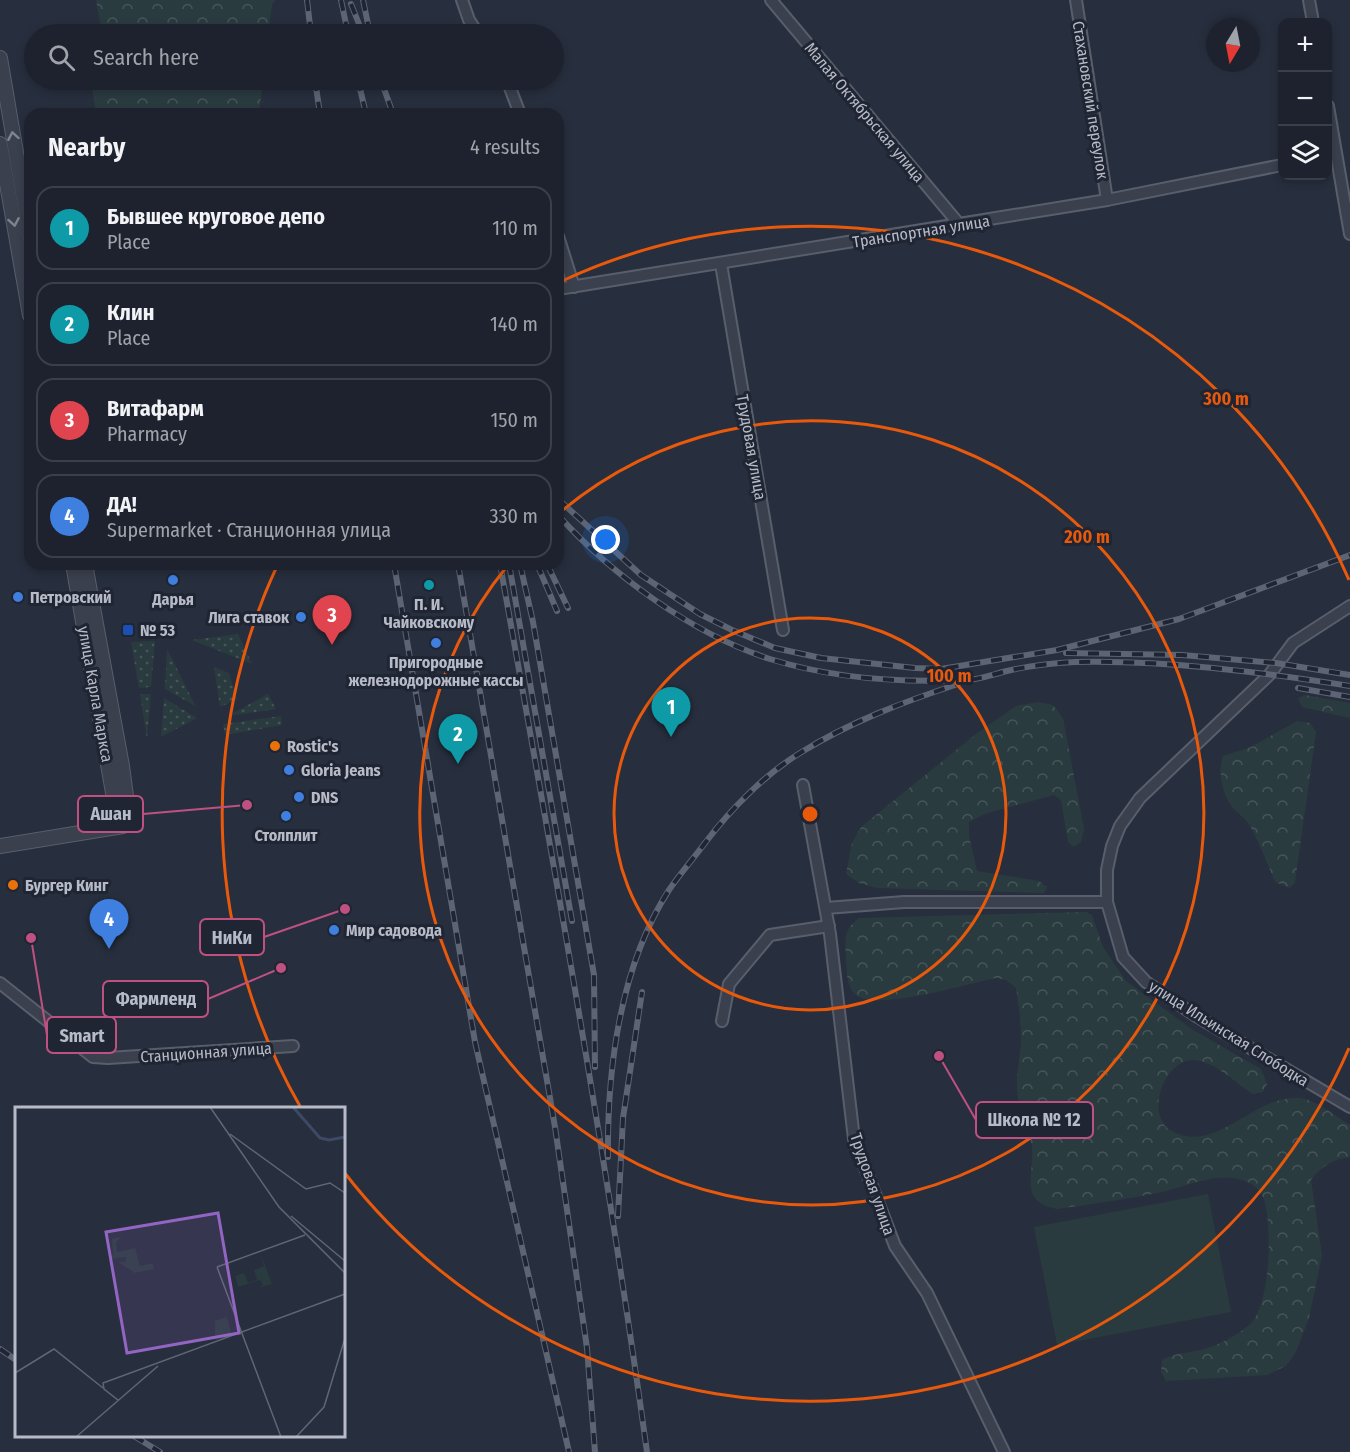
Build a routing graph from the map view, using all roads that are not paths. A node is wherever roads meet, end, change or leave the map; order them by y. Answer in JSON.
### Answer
{"nodes":[{"id":1,"x":462,"y":0,"type":"edge"},
{"id":2,"x":771,"y":0,"type":"edge"},
{"id":3,"x":1076,"y":0,"type":"edge"},
{"id":4,"x":1309,"y":0,"type":"edge"},
{"id":5,"x":1312,"y":18,"type":"edge"},
{"id":6,"x":472,"y":24,"type":"edge"},
{"id":7,"x":0,"y":58,"type":"edge"},
{"id":8,"x":511,"y":90,"type":"edge"},
{"id":9,"x":518,"y":108,"type":"edge"},
{"id":10,"x":0,"y":144,"type":"edge"},
{"id":11,"x":1332,"y":155,"type":"edge"},
{"id":12,"x":1278,"y":166,"type":"edge"},
{"id":13,"x":24,"y":200,"type":"edge"},
{"id":14,"x":1107,"y":200,"type":"junction"},
{"id":15,"x":959,"y":225,"type":"junction"},
{"id":16,"x":1350,"y":234,"type":"edge"},
{"id":17,"x":564,"y":255,"type":"edge"},
{"id":18,"x":722,"y":264,"type":"junction"},
{"id":19,"x":24,"y":281,"type":"edge"},
{"id":20,"x":574,"y":287,"type":"junction"},
{"id":21,"x":564,"y":288,"type":"edge"},
{"id":22,"x":73,"y":570,"type":"edge"},
{"id":23,"x":86,"y":570,"type":"edge"},
{"id":24,"x":1350,"y":606,"type":"edge"},
{"id":25,"x":783,"y":630,"type":"dead end"},
{"id":26,"x":803,"y":785,"type":"dead end"},
{"id":27,"x":124,"y":823,"type":"junction"},
{"id":28,"x":0,"y":846,"type":"edge"},
{"id":29,"x":1107,"y":902,"type":"junction"},
{"id":30,"x":826,"y":908,"type":"junction"},
{"id":31,"x":829,"y":926,"type":"junction"},
{"id":32,"x":0,"y":983,"type":"edge"},
{"id":33,"x":722,"y":1021,"type":"dead end"},
{"id":34,"x":293,"y":1046,"type":"dead end"},
{"id":35,"x":1350,"y":1107,"type":"edge"},
{"id":36,"x":1004,"y":1452,"type":"edge"}],
"edges":[{"from":1,"to":6,"type":"street"},
{"from":2,"to":15,"type":"street","name":"Малая Октябрьская улица"},
{"from":3,"to":14,"type":"street","name":"Стахановский переулок"},
{"from":4,"to":5,"type":"street"},
{"from":13,"to":7,"type":"street","one_way":true},
{"from":8,"to":9,"type":"street"},
{"from":10,"to":19,"type":"street","one_way":true},
{"from":11,"to":16,"type":"street"},
{"from":12,"to":14,"type":"street","name":"Транспортная улица"},
{"from":14,"to":15,"type":"street","name":"Транспортная улица"},
{"from":15,"to":18,"type":"street","name":"Транспортная улица"},
{"from":17,"to":20,"type":"street"},
{"from":18,"to":20,"type":"street","name":"Транспортная улица"},
{"from":18,"to":25,"type":"street","name":"Трудовая улица"},
{"from":20,"to":21,"type":"street","name":"Транспортная улица"},
{"from":22,"to":27,"type":"street","name":"улица Карла Маркса"},
{"from":23,"to":27,"type":"street","name":"улица Карла Маркса"},
{"from":24,"to":29,"type":"street","name":"улица Ильинская Слободка"},
{"from":26,"to":30,"type":"street","name":"Трудовая улица"},
{"from":27,"to":28,"type":"street"},
{"from":29,"to":30,"type":"street"},
{"from":29,"to":35,"type":"street","name":"улица Ильинская Слободка"},
{"from":30,"to":31,"type":"street","name":"Трудовая улица"},
{"from":31,"to":33,"type":"street"},
{"from":31,"to":36,"type":"street","name":"Трудовая улица"},
{"from":32,"to":34,"type":"street","name":"Станционная улица"}]}
